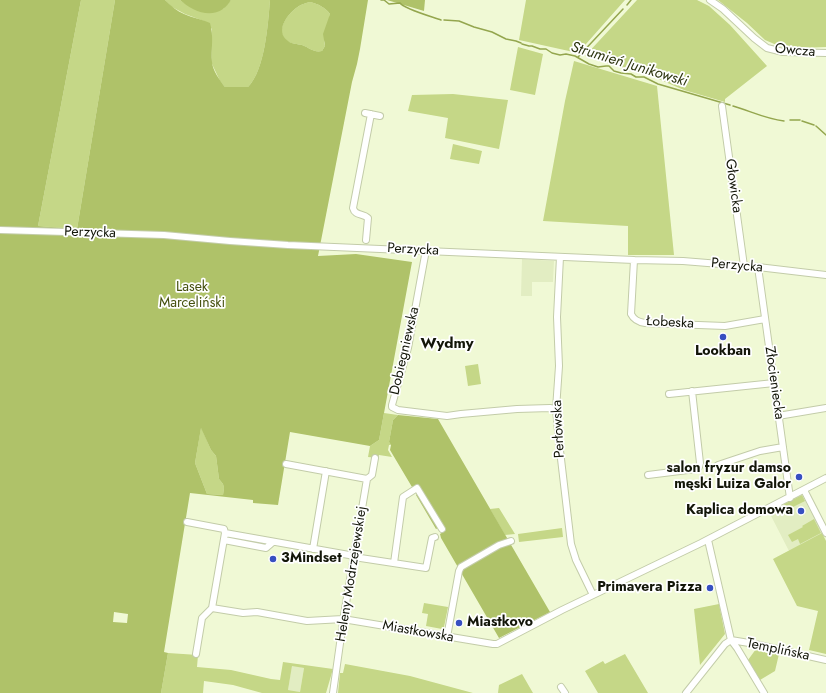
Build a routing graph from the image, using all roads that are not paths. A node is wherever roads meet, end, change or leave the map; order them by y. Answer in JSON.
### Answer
{"nodes":[{"id":1,"x":710,"y":0,"type":"edge"},
{"id":2,"x":826,"y":53,"type":"edge"},
{"id":3,"x":722,"y":106,"type":"dead end"},
{"id":4,"x":365,"y":113,"type":"dead end"},
{"id":5,"x":371,"y":114,"type":"junction"},
{"id":6,"x":380,"y":116,"type":"dead end"},
{"id":7,"x":0,"y":230,"type":"edge"},
{"id":8,"x":366,"y":240,"type":"dead end"},
{"id":9,"x":426,"y":250,"type":"junction"},
{"id":10,"x":560,"y":257,"type":"junction"},
{"id":11,"x":634,"y":260,"type":"junction"},
{"id":12,"x":744,"y":266,"type":"junction"},
{"id":13,"x":758,"y":267,"type":"junction"},
{"id":14,"x":826,"y":275,"type":"edge"},
{"id":15,"x":765,"y":319,"type":"junction"},
{"id":16,"x":774,"y":383,"type":"junction"},
{"id":17,"x":692,"y":391,"type":"junction"},
{"id":18,"x":669,"y":394,"type":"dead end"},
{"id":19,"x":826,"y":408,"type":"edge"},
{"id":20,"x":556,"y":409,"type":"junction"},
{"id":21,"x":778,"y":416,"type":"junction"},
{"id":22,"x":783,"y":447,"type":"junction"},
{"id":23,"x":375,"y":458,"type":"dead end"},
{"id":24,"x":286,"y":464,"type":"dead end"},
{"id":25,"x":718,"y":465,"type":"dead end"},
{"id":26,"x":326,"y":471,"type":"junction"},
{"id":27,"x":648,"y":475,"type":"dead end"},
{"id":28,"x":826,"y":478,"type":"edge"},
{"id":29,"x":367,"y":479,"type":"junction"},
{"id":30,"x":804,"y":490,"type":"junction"},
{"id":31,"x":790,"y":498,"type":"junction"},
{"id":32,"x":187,"y":522,"type":"dead end"},
{"id":33,"x":442,"y":529,"type":"dead end"},
{"id":34,"x":225,"y":533,"type":"junction"},
{"id":35,"x":826,"y":533,"type":"edge"},
{"id":36,"x":435,"y":537,"type":"dead end"},
{"id":37,"x":224,"y":540,"type":"junction"},
{"id":38,"x":708,"y":540,"type":"junction"},
{"id":39,"x":512,"y":541,"type":"dead end"},
{"id":40,"x":273,"y":542,"type":"junction"},
{"id":41,"x":313,"y":549,"type":"junction"},
{"id":42,"x":354,"y":557,"type":"junction"},
{"id":43,"x":394,"y":563,"type":"junction"},
{"id":44,"x":594,"y":595,"type":"junction"},
{"id":45,"x":212,"y":608,"type":"junction"},
{"id":46,"x":343,"y":619,"type":"junction"},
{"id":47,"x":447,"y":637,"type":"junction"},
{"id":48,"x":731,"y":640,"type":"junction"},
{"id":49,"x":196,"y":654,"type":"dead end"},
{"id":50,"x":826,"y":660,"type":"edge"},
{"id":51,"x":334,"y":693,"type":"edge"},
{"id":52,"x":686,"y":693,"type":"edge"},
{"id":53,"x":764,"y":693,"type":"edge"}],
"edges":[{"from":1,"to":2,"type":"street","name":"Owcza"},
{"from":3,"to":12,"type":"street","name":"Głowicka"},
{"from":4,"to":5,"type":"street"},
{"from":5,"to":6,"type":"street"},
{"from":5,"to":8,"type":"street"},
{"from":7,"to":9,"type":"street","name":"Perzycka"},
{"from":9,"to":10,"type":"street","name":"Perzycka"},
{"from":9,"to":20,"type":"street","name":"Dobiegniewska"},
{"from":10,"to":11,"type":"street","name":"Perzycka"},
{"from":10,"to":20,"type":"street","name":"Perłowska"},
{"from":11,"to":12,"type":"street","name":"Perzycka"},
{"from":11,"to":15,"type":"street","name":"Łobeska"},
{"from":12,"to":13,"type":"street","name":"Perzycka"},
{"from":13,"to":14,"type":"street","name":"Perzycka"},
{"from":13,"to":15,"type":"street","name":"Złocieniecka"},
{"from":15,"to":16,"type":"street","name":"Złocieniecka"},
{"from":16,"to":17,"type":"street"},
{"from":16,"to":21,"type":"street","name":"Złocieniecka"},
{"from":17,"to":18,"type":"street"},
{"from":17,"to":27,"type":"street"},
{"from":19,"to":21,"type":"street"},
{"from":20,"to":44,"type":"street","name":"Perłowska"},
{"from":21,"to":22,"type":"street","name":"Złocieniecka"},
{"from":22,"to":25,"type":"street"},
{"from":22,"to":31,"type":"street","name":"Złocieniecka"},
{"from":23,"to":29,"type":"street","name":"Heleny Modrzejewskiej"},
{"from":24,"to":26,"type":"street"},
{"from":26,"to":29,"type":"street"},
{"from":26,"to":41,"type":"street"},
{"from":28,"to":30,"type":"street","name":"Miastkowska"},
{"from":29,"to":42,"type":"street","name":"Heleny Modrzejewskiej"},
{"from":30,"to":31,"type":"street","name":"Miastkowska"},
{"from":30,"to":35,"type":"street"},
{"from":31,"to":38,"type":"street","name":"Miastkowska"},
{"from":32,"to":34,"type":"street"},
{"from":33,"to":43,"type":"street"},
{"from":34,"to":37,"type":"street"},
{"from":34,"to":40,"type":"street"},
{"from":36,"to":43,"type":"street"},
{"from":37,"to":40,"type":"street"},
{"from":37,"to":45,"type":"street"},
{"from":38,"to":44,"type":"street","name":"Miastkowska"},
{"from":38,"to":48,"type":"street"},
{"from":39,"to":47,"type":"street"},
{"from":40,"to":41,"type":"street"},
{"from":41,"to":42,"type":"street"},
{"from":42,"to":43,"type":"street"},
{"from":42,"to":46,"type":"street","name":"Heleny Modrzejewskiej"},
{"from":44,"to":47,"type":"street","name":"Miastkowska"},
{"from":45,"to":46,"type":"street","name":"Miastkowska"},
{"from":45,"to":49,"type":"street"},
{"from":46,"to":47,"type":"street","name":"Miastkowska"},
{"from":46,"to":51,"type":"street","name":"Heleny Modrzejewskiej"},
{"from":48,"to":50,"type":"street","name":"Templińska"},
{"from":48,"to":52,"type":"street"},
{"from":48,"to":53,"type":"street"}]}
